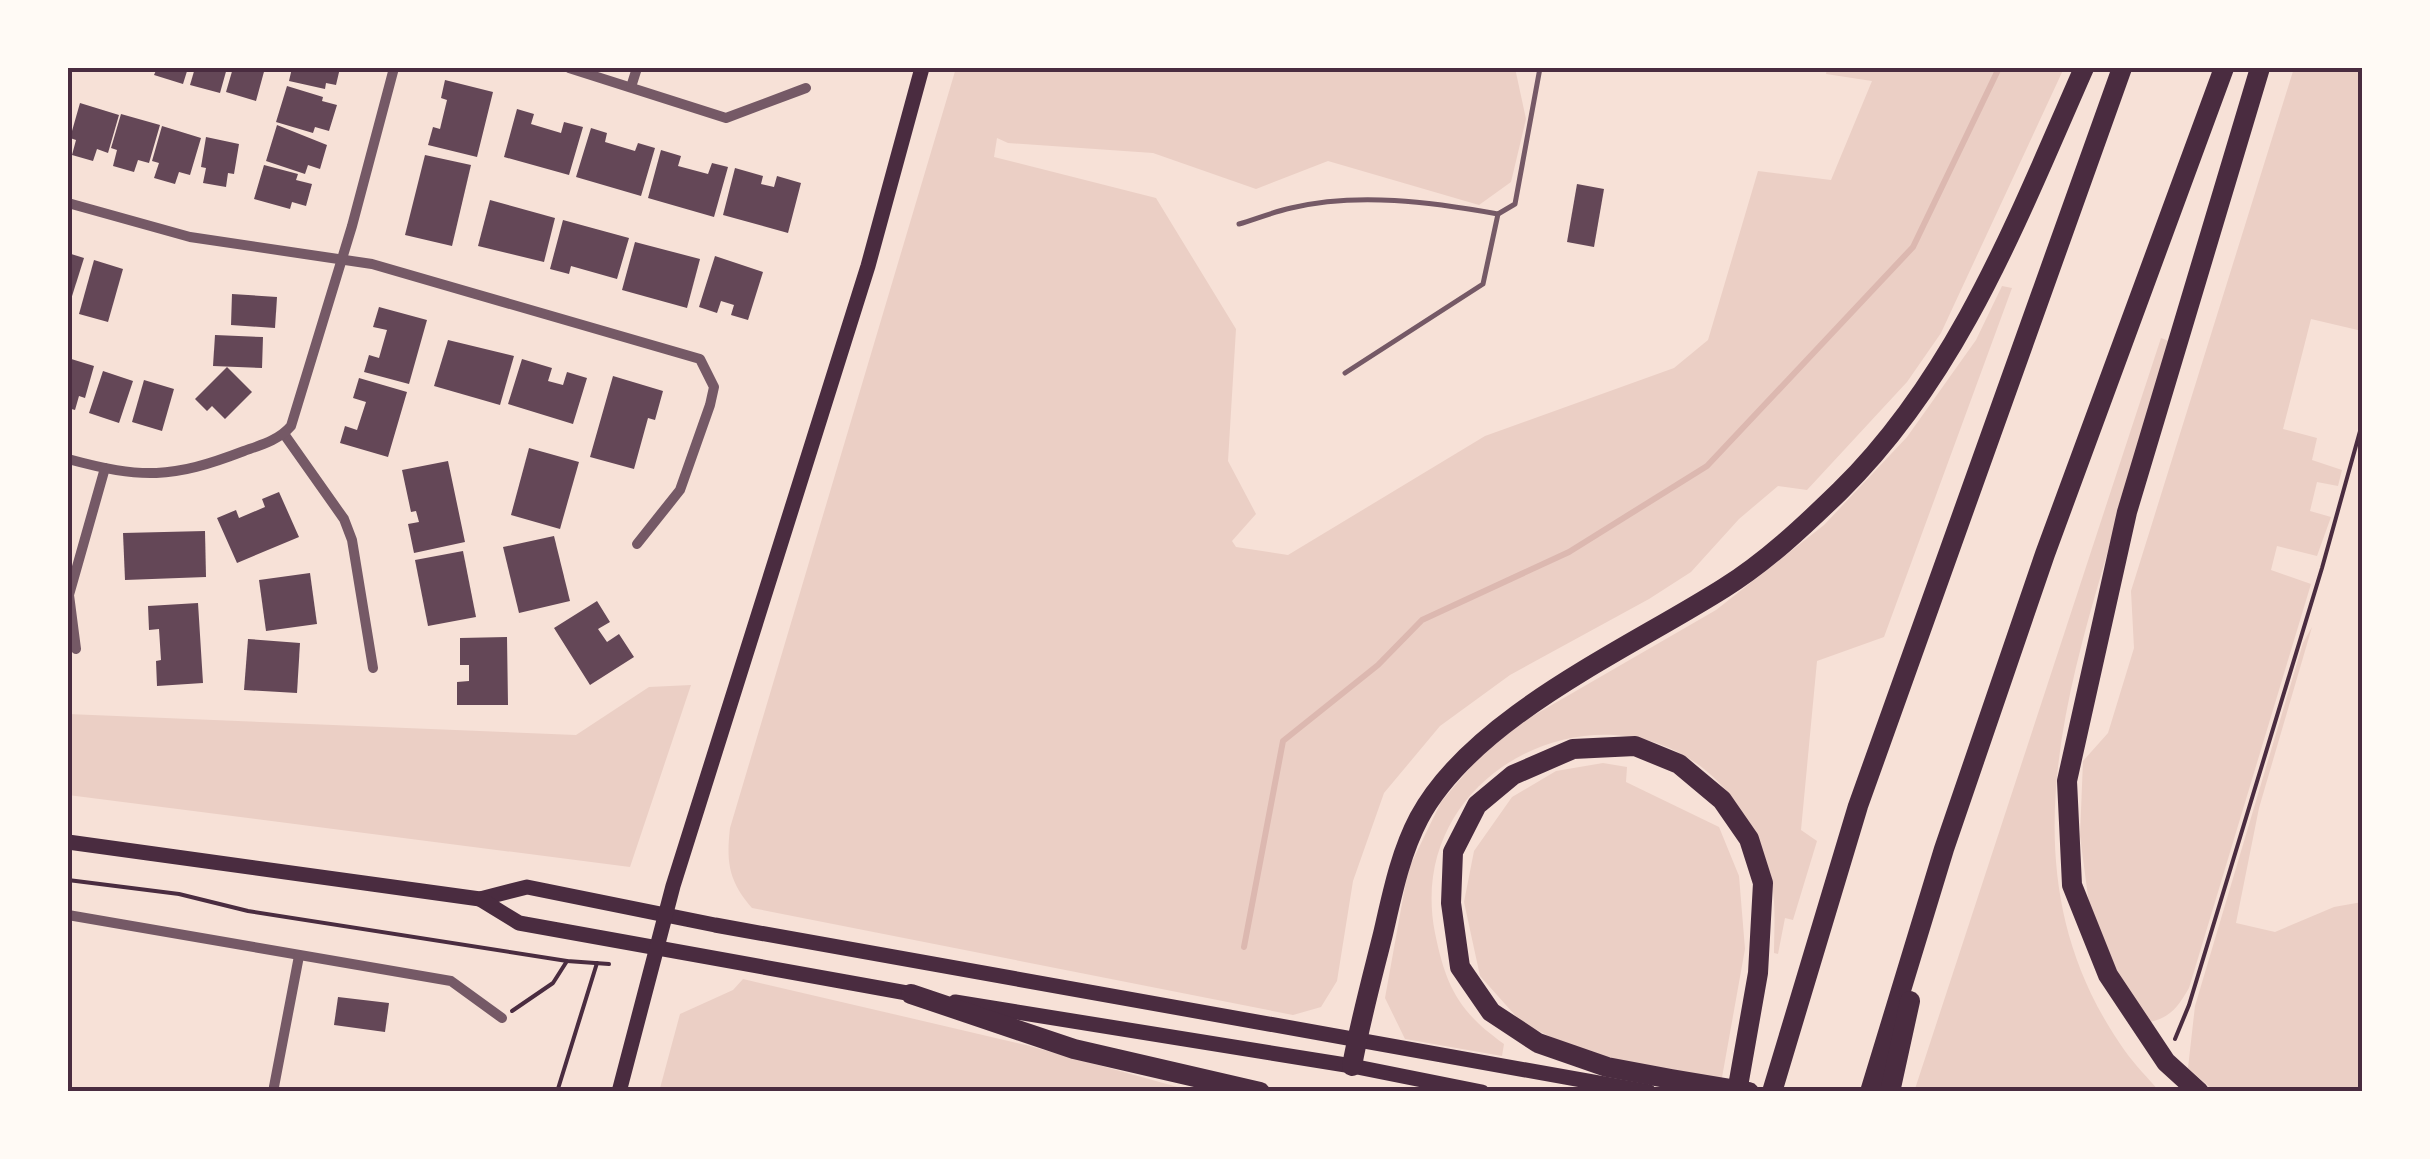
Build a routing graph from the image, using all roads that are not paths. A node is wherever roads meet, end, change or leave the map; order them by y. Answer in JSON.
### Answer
{"nodes":[{"id":1,"x":394,"y":68,"type":"edge"},
{"id":2,"x":569,"y":68,"type":"edge"},
{"id":3,"x":637,"y":68,"type":"edge"},
{"id":4,"x":922,"y":68,"type":"edge"},
{"id":5,"x":1540,"y":68,"type":"edge"},
{"id":6,"x":2084,"y":68,"type":"edge"},
{"id":7,"x":2122,"y":68,"type":"edge"},
{"id":8,"x":2224,"y":68,"type":"edge"},
{"id":9,"x":2260,"y":68,"type":"edge"},
{"id":10,"x":630,"y":87,"type":"junction"},
{"id":11,"x":806,"y":88,"type":"dead end"},
{"id":12,"x":68,"y":203,"type":"edge"},
{"id":13,"x":1498,"y":214,"type":"junction"},
{"id":14,"x":1239,"y":224,"type":"dead end"},
{"id":15,"x":342,"y":260,"type":"junction"},
{"id":16,"x":1345,"y":373,"type":"dead end"},
{"id":17,"x":284,"y":434,"type":"junction"},
{"id":18,"x":68,"y":460,"type":"edge"},
{"id":19,"x":104,"y":468,"type":"junction"},
{"id":20,"x":637,"y":544,"type":"dead end"},
{"id":21,"x":76,"y":649,"type":"dead end"},
{"id":22,"x":373,"y":668,"type":"dead end"},
{"id":23,"x":68,"y":842,"type":"edge"},
{"id":24,"x":1944,"y":850,"type":"junction"},
{"id":25,"x":480,"y":899,"type":"junction"},
{"id":26,"x":68,"y":915,"type":"edge"},
{"id":27,"x":665,"y":915,"type":"junction"},
{"id":28,"x":656,"y":947,"type":"junction"},
{"id":29,"x":298,"y":956,"type":"junction"},
{"id":30,"x":911,"y":994,"type":"junction"},
{"id":31,"x":502,"y":1018,"type":"road end"},
{"id":32,"x":1357,"y":1038,"type":"junction"},
{"id":33,"x":1352,"y":1066,"type":"junction"},
{"id":34,"x":273,"y":1092,"type":"edge"},
{"id":35,"x":619,"y":1092,"type":"edge"},
{"id":36,"x":1260,"y":1092,"type":"edge"},
{"id":37,"x":1482,"y":1092,"type":"edge"},
{"id":38,"x":1649,"y":1092,"type":"edge"},
{"id":39,"x":1737,"y":1092,"type":"edge"},
{"id":40,"x":1750,"y":1092,"type":"edge"},
{"id":41,"x":1772,"y":1092,"type":"edge"},
{"id":42,"x":1870,"y":1092,"type":"edge"},
{"id":43,"x":1890,"y":1092,"type":"edge"},
{"id":44,"x":2199,"y":1092,"type":"edge"}],
"edges":[{"from":1,"to":15,"type":"street"},
{"from":2,"to":10,"type":"street"},
{"from":3,"to":10,"type":"street"},
{"from":4,"to":27,"type":"main road"},
{"from":5,"to":13,"type":"lane"},
{"from":6,"to":32,"type":"highway"},
{"from":7,"to":41,"type":"highway"},
{"from":8,"to":24,"type":"highway"},
{"from":9,"to":44,"type":"highway"},
{"from":10,"to":11,"type":"street"},
{"from":12,"to":15,"type":"street"},
{"from":13,"to":14,"type":"lane"},
{"from":13,"to":16,"type":"lane"},
{"from":15,"to":17,"type":"street"},
{"from":15,"to":20,"type":"street"},
{"from":17,"to":19,"type":"street"},
{"from":17,"to":22,"type":"street"},
{"from":18,"to":19,"type":"street"},
{"from":19,"to":21,"type":"street"},
{"from":23,"to":25,"type":"main road"},
{"from":24,"to":42,"type":"highway"},
{"from":24,"to":43,"type":"highway"},
{"from":25,"to":27,"type":"main road"},
{"from":25,"to":28,"type":"main road"},
{"from":26,"to":29,"type":"street"},
{"from":27,"to":28,"type":"main road"},
{"from":27,"to":32,"type":"main road"},
{"from":28,"to":30,"type":"main road"},
{"from":28,"to":35,"type":"main road"},
{"from":29,"to":31,"type":"street"},
{"from":29,"to":34,"type":"street"},
{"from":30,"to":33,"type":"main road"},
{"from":30,"to":36,"type":"highway"},
{"from":32,"to":33,"type":"highway"},
{"from":32,"to":38,"type":"main road"},
{"from":33,"to":37,"type":"main road"},
{"from":39,"to":40,"type":"highway"}]}
